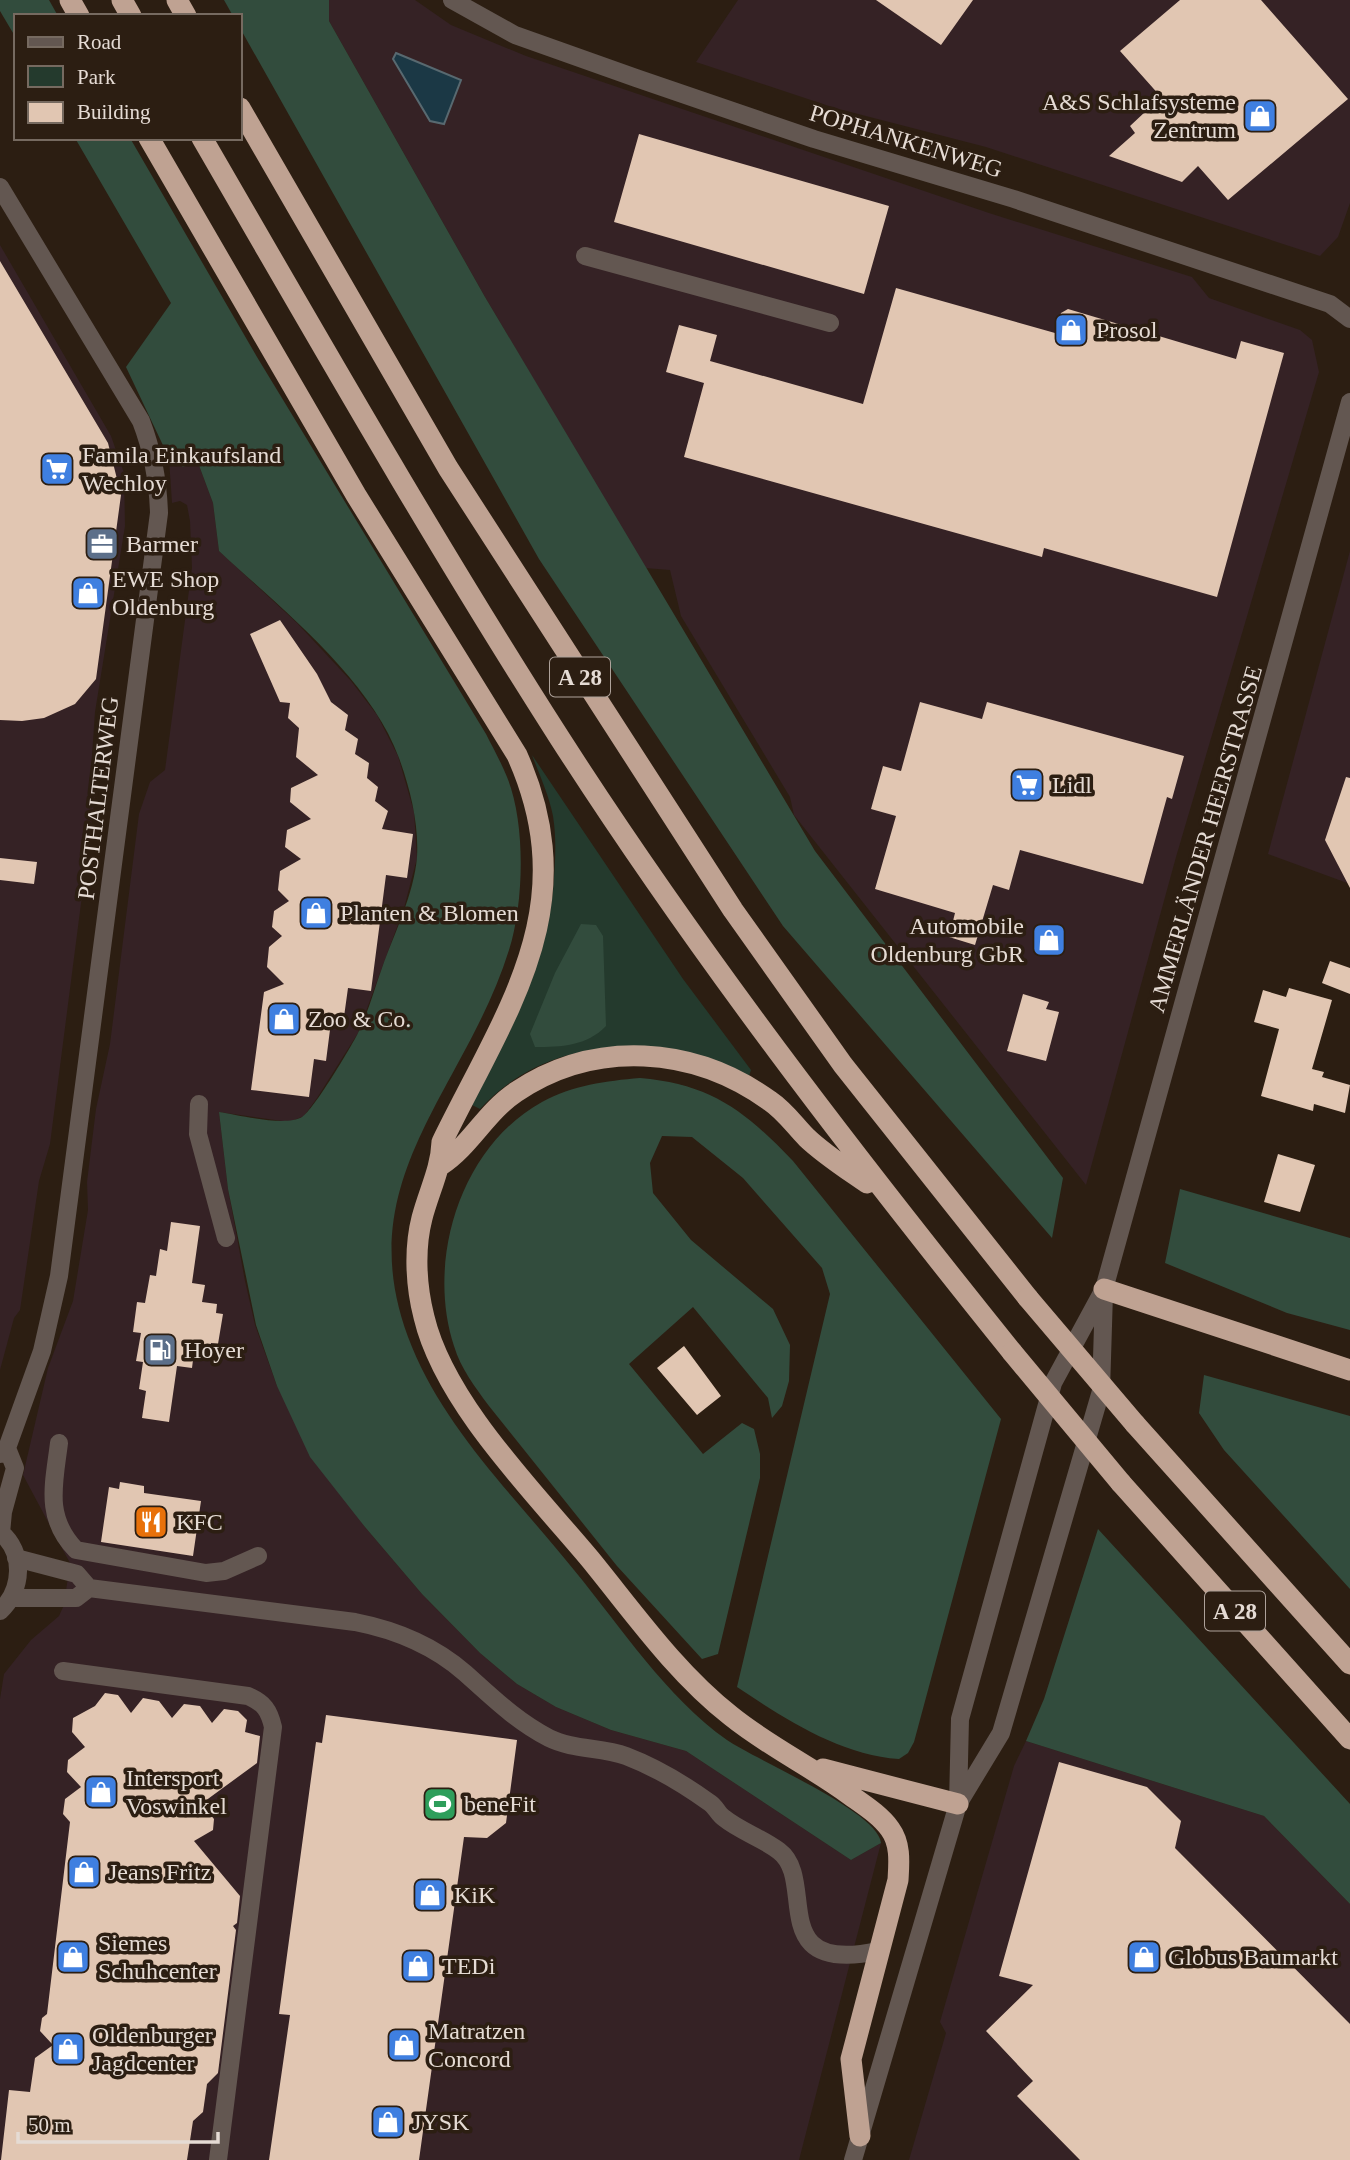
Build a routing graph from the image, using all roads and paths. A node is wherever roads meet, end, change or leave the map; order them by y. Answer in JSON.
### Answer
{"nodes":[{"id":1,"x":452,"y":0,"type":"edge"},
{"id":2,"x":242,"y":111,"type":"edge"},
{"id":3,"x":150,"y":140,"type":"edge"},
{"id":4,"x":203,"y":140,"type":"edge"},
{"id":5,"x":0,"y":187,"type":"edge"},
{"id":6,"x":585,"y":256,"type":"dead end"},
{"id":7,"x":1350,"y":319,"type":"edge"},
{"id":8,"x":830,"y":323,"type":"dead end"},
{"id":9,"x":1350,"y":402,"type":"edge"},
{"id":10,"x":199,"y":1104,"type":"dead end"},
{"id":11,"x":441,"y":1166,"type":"junction"},
{"id":12,"x":888,"y":1199,"type":"junction"},
{"id":13,"x":226,"y":1238,"type":"dead end"},
{"id":14,"x":1104,"y":1289,"type":"junction"},
{"id":15,"x":1350,"y":1370,"type":"edge"},
{"id":16,"x":59,"y":1443,"type":"dead end"},
{"id":17,"x":4,"y":1451,"type":"edge"},
{"id":18,"x":1,"y":1533,"type":"edge"},
{"id":19,"x":258,"y":1556,"type":"dead end"},
{"id":20,"x":16,"y":1558,"type":"junction"},
{"id":21,"x":89,"y":1588,"type":"junction"},
{"id":22,"x":5,"y":1604,"type":"edge"},
{"id":23,"x":1350,"y":1664,"type":"edge"},
{"id":24,"x":63,"y":1671,"type":"dead end"},
{"id":25,"x":1350,"y":1739,"type":"edge"},
{"id":26,"x":811,"y":1766,"type":"junction"},
{"id":27,"x":958,"y":1804,"type":"junction"},
{"id":28,"x":878,"y":1951,"type":"junction"},
{"id":29,"x":860,"y":2136,"type":"junction"},
{"id":30,"x":218,"y":2160,"type":"edge"},
{"id":31,"x":853,"y":2160,"type":"edge"}],
"edges":[{"from":1,"to":7,"type":"street","name":"POPHANKENWEG"},
{"from":2,"to":23,"type":"highway","number":"A 28","bridge":true},
{"from":3,"to":11,"type":"highway"},
{"from":4,"to":12,"type":"highway","number":"A 28"},
{"from":5,"to":17,"type":"street","name":"POSTHALTERWEG"},
{"from":6,"to":8,"type":"street"},
{"from":9,"to":14,"type":"street","name":"AMMERLÄNDER HEERSTRASSE"},
{"from":10,"to":13,"type":"street"},
{"from":11,"to":12,"type":"highway"},
{"from":11,"to":26,"type":"highway"},
{"from":12,"to":25,"type":"highway","number":"A 28","bridge":true},
{"from":14,"to":15,"type":"highway"},
{"from":14,"to":27,"type":"street","name":"AMMERLÄNDER HEERSTRASSE"},
{"from":14,"to":27,"type":"street","name":"AMMERLÄNDER HEERSTRASSE"},
{"from":16,"to":19,"type":"street"},
{"from":17,"to":18,"type":"street","name":"POSTHALTERWEG"},
{"from":18,"to":20,"type":"street","name":"POSTHALTERWEG"},
{"from":20,"to":21,"type":"street"},
{"from":20,"to":22,"type":"street"},
{"from":21,"to":22,"type":"street"},
{"from":21,"to":28,"type":"street"},
{"from":24,"to":30,"type":"street"},
{"from":26,"to":27,"type":"highway"},
{"from":26,"to":28,"type":"highway"},
{"from":27,"to":29,"type":"street","name":"AMMERLÄNDER HEERSTRASSE"},
{"from":28,"to":29,"type":"highway"},
{"from":29,"to":31,"type":"street","name":"AMMERLÄNDER HEERSTRASSE"}]}
